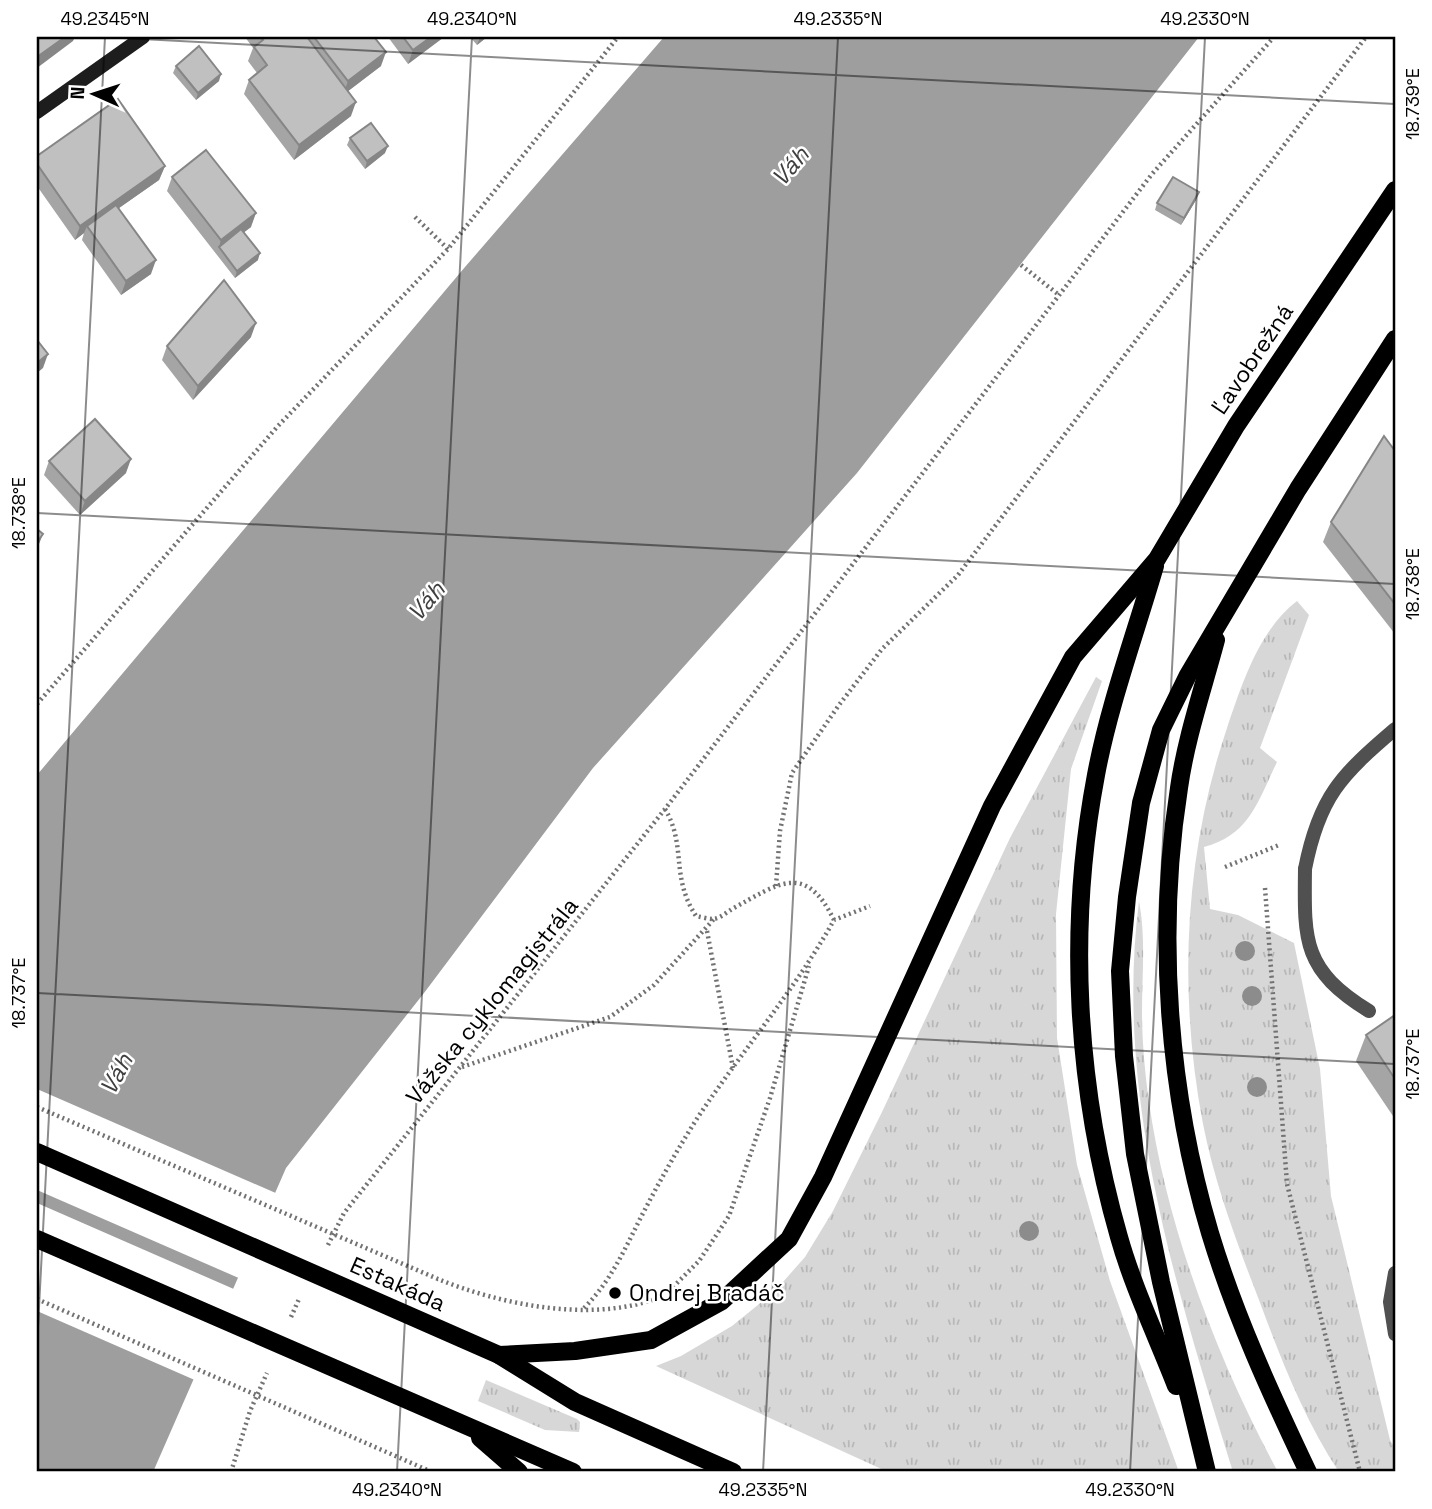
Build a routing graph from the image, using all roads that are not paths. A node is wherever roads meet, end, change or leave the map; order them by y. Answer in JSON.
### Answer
{"nodes":[{"id":1,"x":143,"y":37,"type":"edge"},
{"id":2,"x":37,"y":112,"type":"edge"},
{"id":3,"x":1395,"y":190,"type":"edge"},
{"id":4,"x":1395,"y":339,"type":"edge"},
{"id":5,"x":1157,"y":559,"type":"junction"},
{"id":6,"x":1221,"y":620,"type":"junction"},
{"id":7,"x":1395,"y":729,"type":"edge"},
{"id":8,"x":1368,"y":1011,"type":"dead end"},
{"id":9,"x":37,"y":1153,"type":"edge"},
{"id":10,"x":37,"y":1239,"type":"edge"},
{"id":11,"x":1395,"y":1273,"type":"edge"},
{"id":12,"x":1395,"y":1334,"type":"edge"},
{"id":13,"x":499,"y":1355,"type":"junction"},
{"id":14,"x":467,"y":1426,"type":"junction"},
{"id":15,"x":1200,"y":1449,"type":"junction"},
{"id":16,"x":519,"y":1472,"type":"edge"},
{"id":17,"x":573,"y":1472,"type":"edge"},
{"id":18,"x":733,"y":1472,"type":"edge"},
{"id":19,"x":1207,"y":1472,"type":"edge"},
{"id":20,"x":1308,"y":1472,"type":"edge"}],
"edges":[{"from":1,"to":2,"type":"main road"},
{"from":3,"to":5,"type":"main road","name":"Ľavobrežná"},
{"from":4,"to":6,"type":"main road"},
{"from":5,"to":13,"type":"main road"},
{"from":5,"to":15,"type":"main road"},
{"from":6,"to":15,"type":"main road"},
{"from":6,"to":20,"type":"main road"},
{"from":7,"to":8,"type":"street"},
{"from":9,"to":13,"type":"main road","name":"Estakáda"},
{"from":10,"to":14,"type":"main road"},
{"from":11,"to":12,"type":"street"},
{"from":13,"to":18,"type":"main road","name":"Estakáda"},
{"from":14,"to":16,"type":"main road"},
{"from":14,"to":17,"type":"main road"},
{"from":15,"to":19,"type":"main road"}]}
